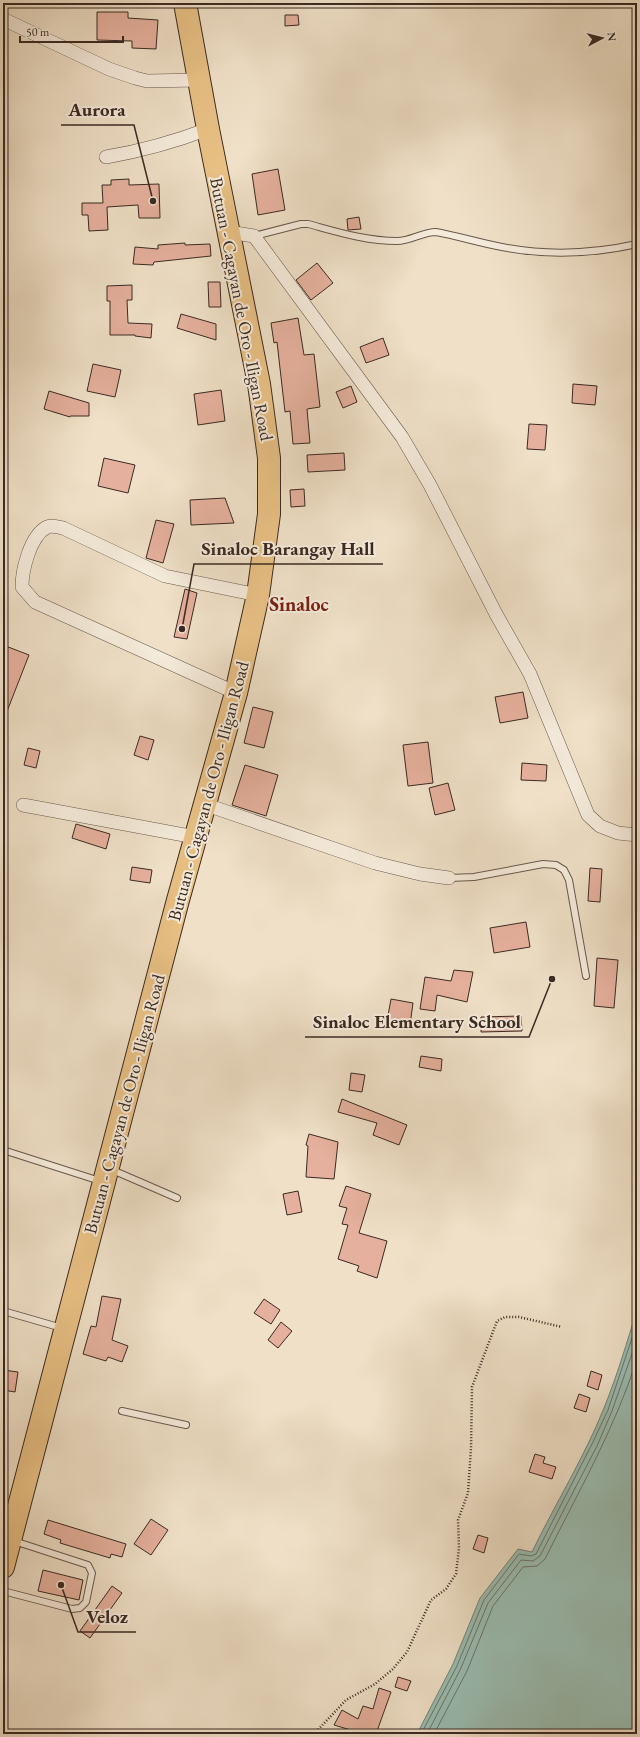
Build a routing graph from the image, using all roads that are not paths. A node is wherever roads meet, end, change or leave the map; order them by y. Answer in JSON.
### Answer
{"nodes":[{"id":1,"x":185,"y":3,"type":"edge"},
{"id":2,"x":3,"y":19,"type":"edge"},
{"id":3,"x":198,"y":80,"type":"junction"},
{"id":4,"x":208,"y":129,"type":"junction"},
{"id":5,"x":106,"y":157,"type":"dead end"},
{"id":6,"x":229,"y":232,"type":"junction"},
{"id":7,"x":254,"y":236,"type":"junction"},
{"id":8,"x":637,"y":244,"type":"edge"},
{"id":9,"x":258,"y":595,"type":"junction"},
{"id":10,"x":236,"y":693,"type":"junction"},
{"id":11,"x":204,"y":804,"type":"junction"},
{"id":12,"x":22,"y":805,"type":"dead end"},
{"id":13,"x":637,"y":835,"type":"edge"},
{"id":14,"x":195,"y":838,"type":"junction"},
{"id":15,"x":449,"y":878,"type":"joint"},
{"id":16,"x":586,"y":976,"type":"dead end"},
{"id":17,"x":3,"y":1150,"type":"edge"},
{"id":18,"x":105,"y":1175,"type":"junction"},
{"id":19,"x":177,"y":1198,"type":"dead end"},
{"id":20,"x":3,"y":1311,"type":"edge"},
{"id":21,"x":65,"y":1329,"type":"junction"},
{"id":22,"x":122,"y":1411,"type":"dead end"},
{"id":23,"x":186,"y":1425,"type":"dead end"},
{"id":24,"x":10,"y":1540,"type":"junction"},
{"id":25,"x":3,"y":1567,"type":"edge"},
{"id":26,"x":3,"y":1591,"type":"edge"}],
"edges":[{"from":1,"to":3,"type":"highway","name":"Butuan - Cagayan de Oro - Iligan Road"},
{"from":2,"to":3,"type":"street"},
{"from":3,"to":4,"type":"highway","name":"Butuan - Cagayan de Oro - Iligan Road"},
{"from":4,"to":5,"type":"street"},
{"from":4,"to":6,"type":"highway","name":"Butuan - Cagayan de Oro - Iligan Road"},
{"from":6,"to":7,"type":"street"},
{"from":6,"to":9,"type":"highway","name":"Butuan - Cagayan de Oro - Iligan Road"},
{"from":7,"to":8,"type":"lane"},
{"from":7,"to":13,"type":"street"},
{"from":9,"to":10,"type":"highway","name":"Butuan - Cagayan de Oro - Iligan Road"},
{"from":9,"to":10,"type":"street"},
{"from":10,"to":11,"type":"highway","name":"Butuan - Cagayan de Oro - Iligan Road"},
{"from":11,"to":14,"type":"highway","name":"Butuan - Cagayan de Oro - Iligan Road"},
{"from":11,"to":15,"type":"street"},
{"from":12,"to":14,"type":"street"},
{"from":14,"to":18,"type":"highway","name":"Butuan - Cagayan de Oro - Iligan Road"},
{"from":15,"to":16,"type":"lane"},
{"from":17,"to":18,"type":"lane"},
{"from":18,"to":19,"type":"lane"},
{"from":18,"to":21,"type":"highway","name":"Butuan - Cagayan de Oro - Iligan Road"},
{"from":20,"to":21,"type":"lane"},
{"from":21,"to":24,"type":"highway","name":"Butuan - Cagayan de Oro - Iligan Road"},
{"from":22,"to":23,"type":"lane"},
{"from":24,"to":25,"type":"highway","name":"Butuan - Cagayan de Oro - Iligan Road"},
{"from":24,"to":26,"type":"lane"}]}
